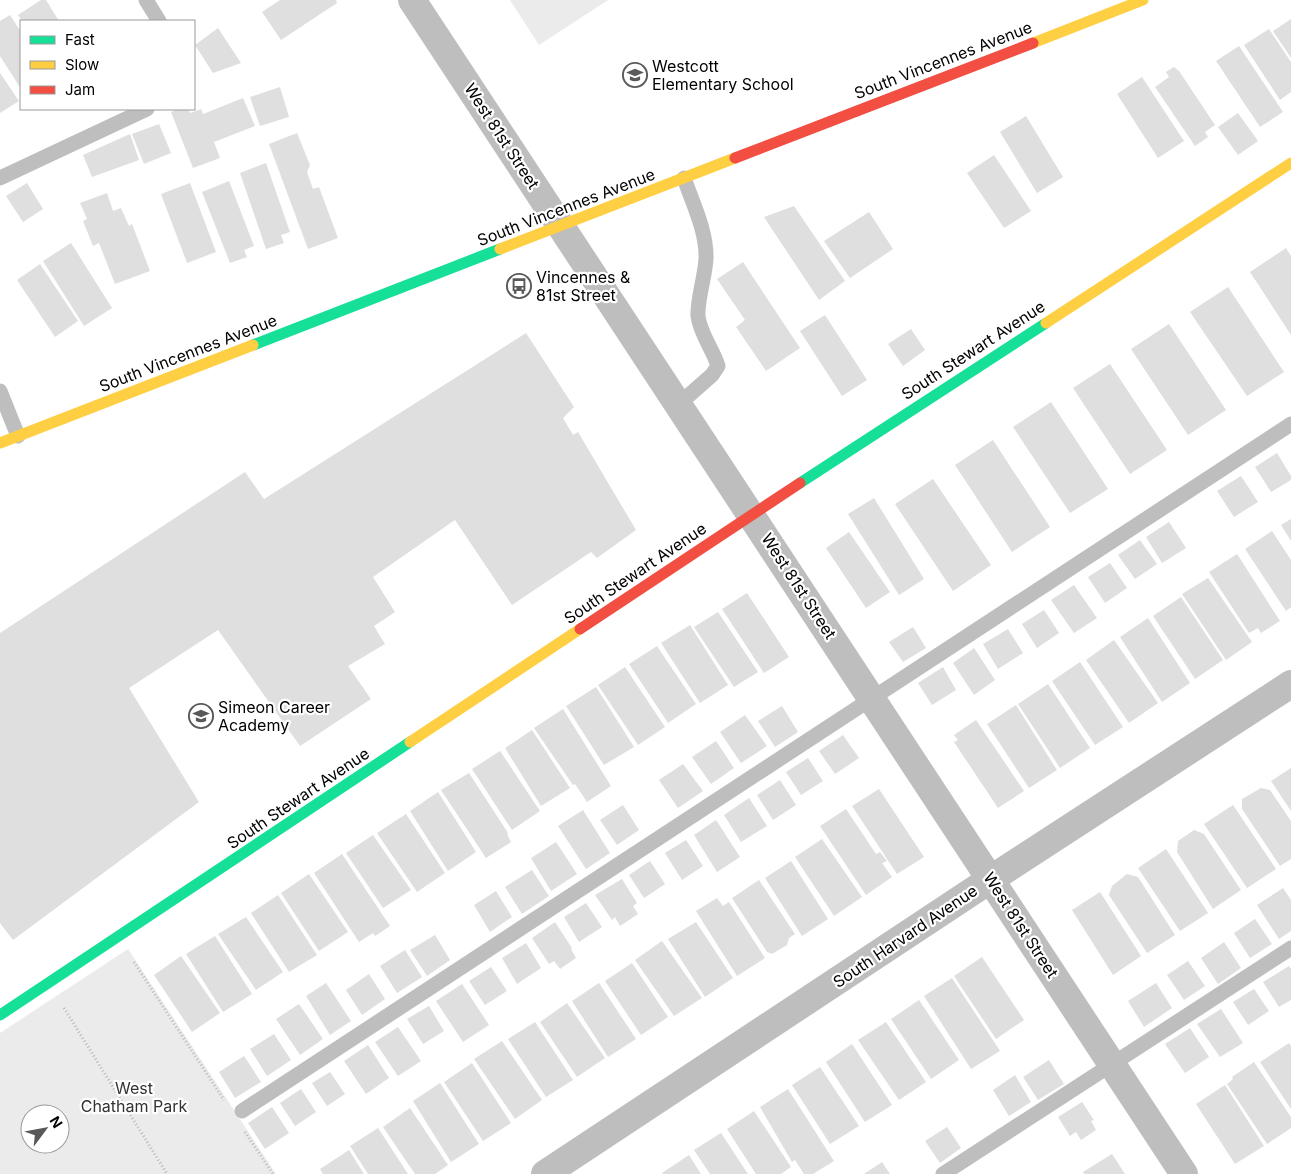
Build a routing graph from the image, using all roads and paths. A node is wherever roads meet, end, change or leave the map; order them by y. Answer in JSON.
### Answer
{"nodes":[{"id":1,"x":146,"y":0,"type":"edge"},
{"id":2,"x":412,"y":0,"type":"edge"},
{"id":3,"x":1143,"y":0,"type":"edge"},
{"id":4,"x":158,"y":20,"type":"edge"},
{"id":5,"x":146,"y":110,"type":"edge"},
{"id":6,"x":1291,"y":163,"type":"edge"},
{"id":7,"x":0,"y":178,"type":"edge"},
{"id":8,"x":684,"y":178,"type":"junction"},
{"id":9,"x":561,"y":226,"type":"junction"},
{"id":10,"x":0,"y":391,"type":"edge"},
{"id":11,"x":679,"y":404,"type":"junction"},
{"id":12,"x":1291,"y":424,"type":"edge"},
{"id":13,"x":18,"y":436,"type":"junction"},
{"id":14,"x":0,"y":443,"type":"edge"},
{"id":15,"x":751,"y":515,"type":"junction"},
{"id":16,"x":1291,"y":684,"type":"edge"},
{"id":17,"x":872,"y":698,"type":"junction"},
{"id":18,"x":991,"y":879,"type":"junction"},
{"id":19,"x":1291,"y":948,"type":"edge"},
{"id":20,"x":134,"y":962,"type":"dead end"},
{"id":21,"x":64,"y":1008,"type":"dead end"},
{"id":22,"x":0,"y":1016,"type":"edge"},
{"id":23,"x":1112,"y":1064,"type":"junction"},
{"id":24,"x":225,"y":1101,"type":"dead end"},
{"id":25,"x":241,"y":1118,"type":"joint"},
{"id":26,"x":167,"y":1174,"type":"edge"},
{"id":27,"x":273,"y":1174,"type":"edge"},
{"id":28,"x":545,"y":1174,"type":"edge"},
{"id":29,"x":943,"y":1174,"type":"edge"},
{"id":30,"x":1184,"y":1174,"type":"edge"}],
"edges":[{"from":1,"to":4,"type":"lane"},
{"from":2,"to":9,"type":"street","name":"West 81st Street"},
{"from":3,"to":8,"type":"street","name":"South Vincennes Avenue"},
{"from":5,"to":7,"type":"lane"},
{"from":6,"to":15,"type":"street","name":"South Stewart Avenue"},
{"from":8,"to":9,"type":"street","name":"South Vincennes Avenue"},
{"from":8,"to":11,"type":"lane"},
{"from":9,"to":11,"type":"street","name":"West 81st Street"},
{"from":9,"to":13,"type":"street","name":"South Vincennes Avenue"},
{"from":10,"to":13,"type":"lane"},
{"from":11,"to":15,"type":"street","name":"West 81st Street"},
{"from":12,"to":17,"type":"lane"},
{"from":13,"to":14,"type":"street","name":"South Vincennes Avenue"},
{"from":15,"to":17,"type":"street","name":"West 81st Street"},
{"from":15,"to":22,"type":"street","name":"South Stewart Avenue"},
{"from":16,"to":18,"type":"street","name":"South Harvard Avenue"},
{"from":17,"to":18,"type":"street","name":"West 81st Street"},
{"from":17,"to":25,"type":"lane"},
{"from":18,"to":23,"type":"street","name":"West 81st Street"},
{"from":18,"to":28,"type":"street","name":"South Harvard Avenue"},
{"from":19,"to":23,"type":"lane"},
{"from":20,"to":24,"type":"path"},
{"from":21,"to":26,"type":"path"},
{"from":23,"to":29,"type":"lane"},
{"from":23,"to":30,"type":"street","name":"West 81st Street"},
{"from":25,"to":27,"type":"path"}]}
